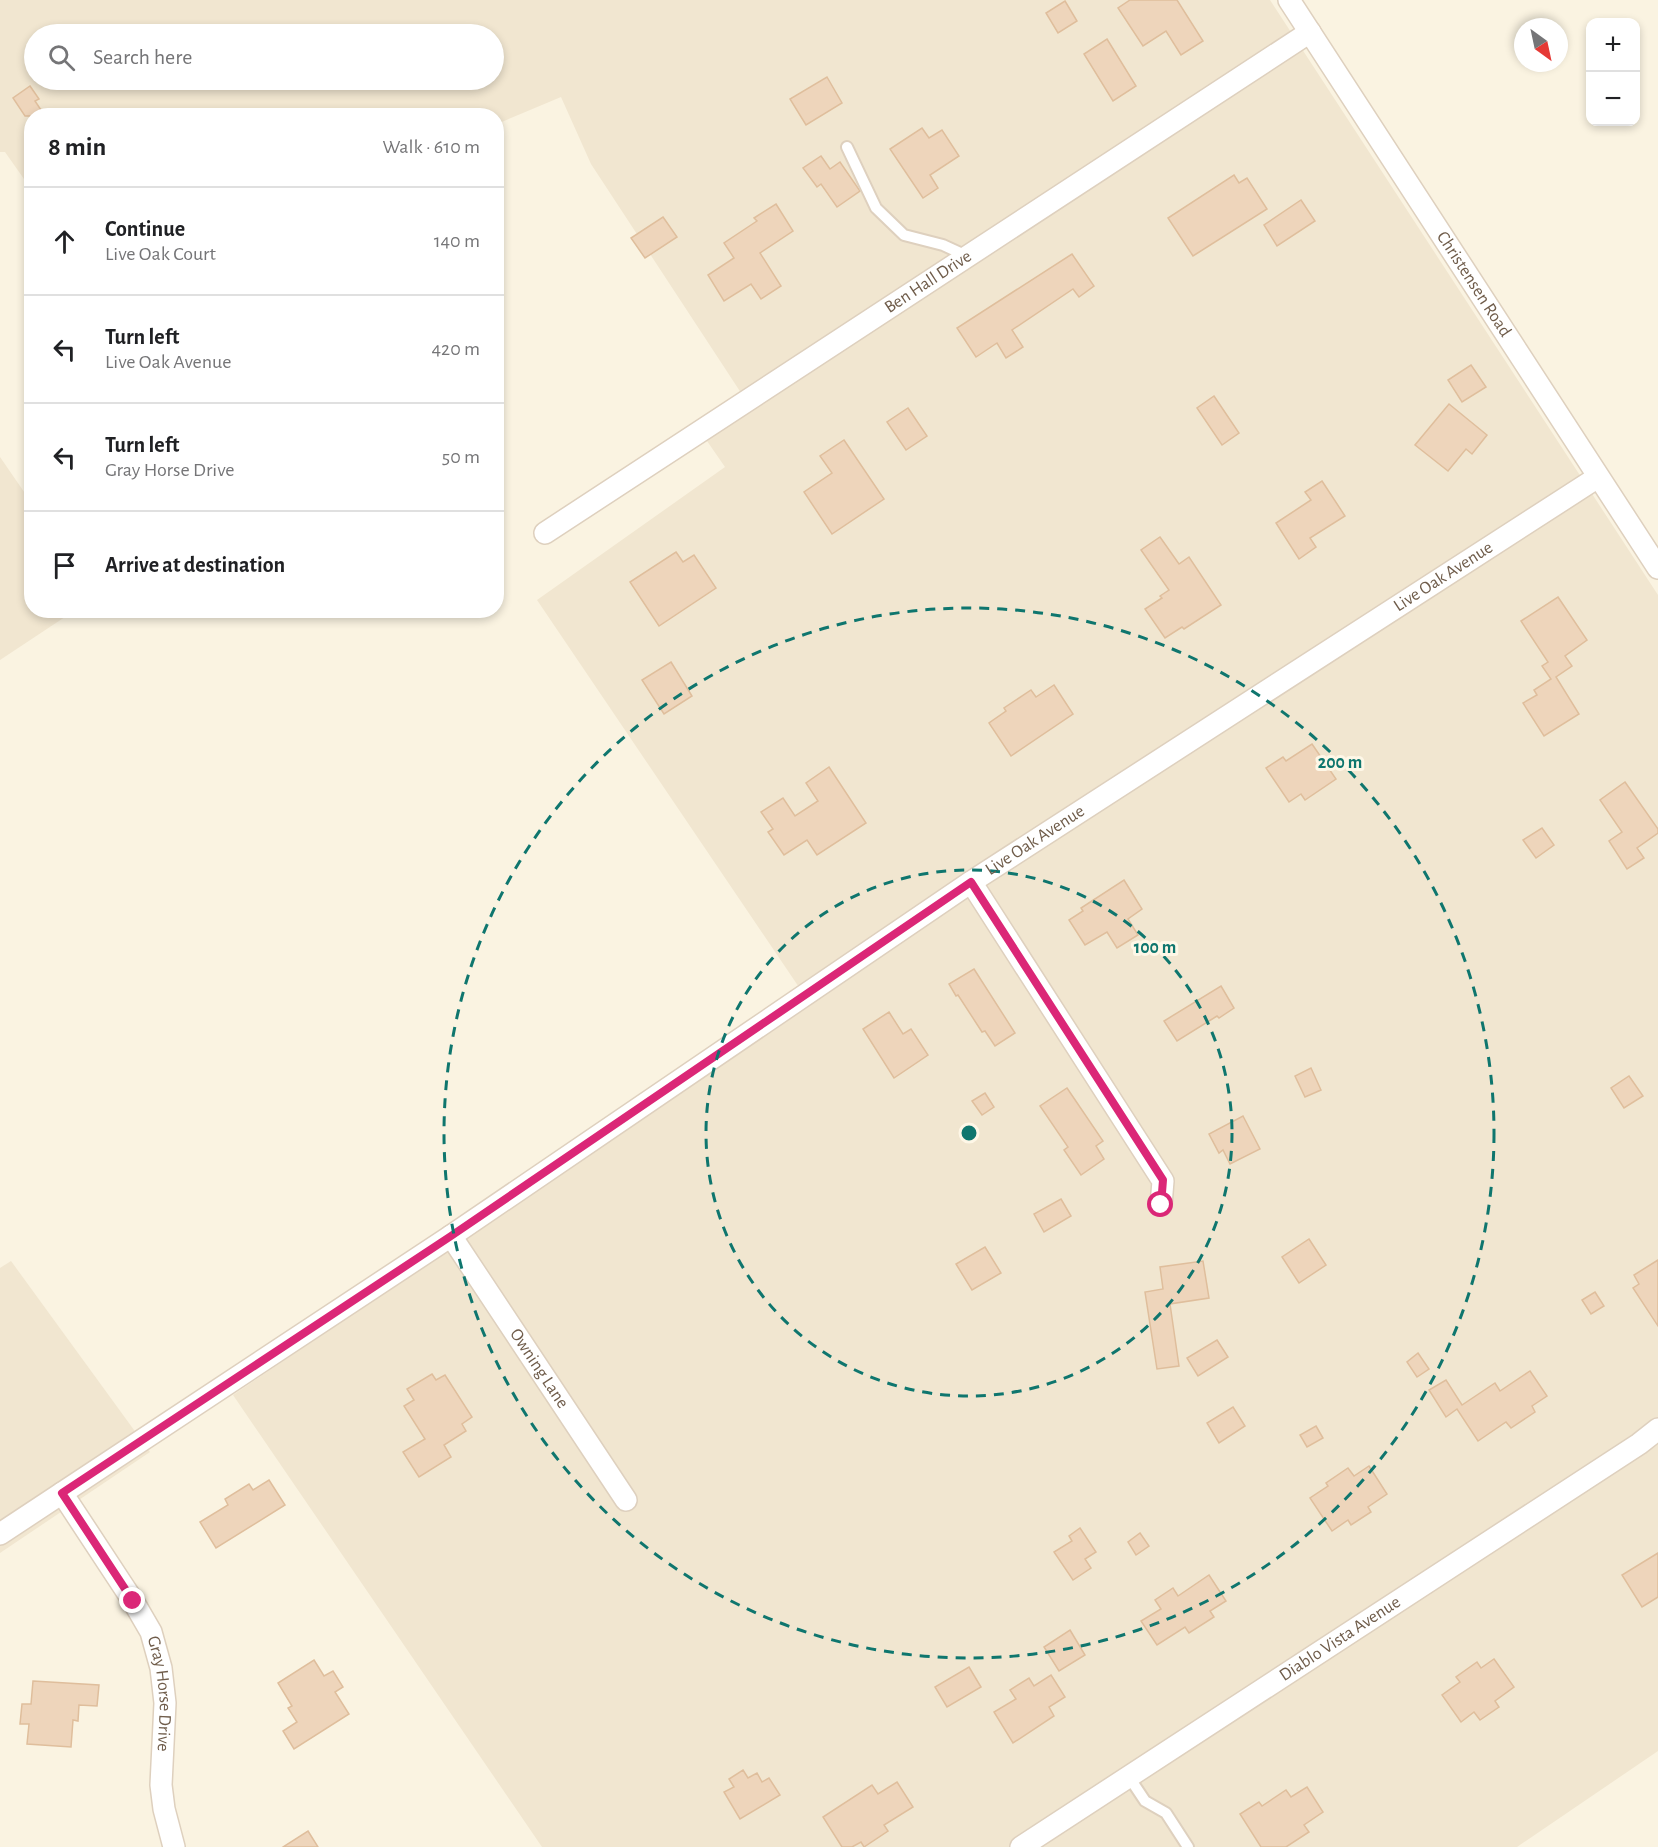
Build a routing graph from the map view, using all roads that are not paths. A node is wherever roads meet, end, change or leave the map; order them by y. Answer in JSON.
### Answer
{"nodes":[{"id":1,"x":1289,"y":0,"type":"edge"},
{"id":2,"x":1310,"y":32,"type":"junction"},
{"id":3,"x":847,"y":147,"type":"dead end"},
{"id":4,"x":967,"y":256,"type":"junction"},
{"id":5,"x":1598,"y":477,"type":"junction"},
{"id":6,"x":545,"y":533,"type":"dead end"},
{"id":7,"x":1658,"y":568,"type":"edge"},
{"id":8,"x":971,"y":882,"type":"junction"},
{"id":9,"x":1161,"y":1205,"type":"dead end"},
{"id":10,"x":451,"y":1236,"type":"junction"},
{"id":11,"x":1658,"y":1429,"type":"edge"},
{"id":12,"x":62,"y":1493,"type":"junction"},
{"id":13,"x":626,"y":1500,"type":"dead end"},
{"id":14,"x":0,"y":1534,"type":"edge"},
{"id":15,"x":1129,"y":1777,"type":"junction"},
{"id":16,"x":174,"y":1847,"type":"edge"},
{"id":17,"x":1021,"y":1847,"type":"edge"},
{"id":18,"x":1188,"y":1847,"type":"edge"}],
"edges":[{"from":1,"to":2,"type":"street","name":"Christensen Road"},
{"from":2,"to":4,"type":"street","name":"Ben Hall Drive"},
{"from":2,"to":5,"type":"street","name":"Christensen Road"},
{"from":3,"to":4,"type":"lane"},
{"from":4,"to":6,"type":"street","name":"Ben Hall Drive"},
{"from":5,"to":7,"type":"street","name":"Christensen Road"},
{"from":5,"to":8,"type":"street","name":"Live Oak Avenue"},
{"from":8,"to":9,"type":"street"},
{"from":8,"to":10,"type":"street","name":"Live Oak Avenue"},
{"from":10,"to":12,"type":"street","name":"Live Oak Avenue"},
{"from":10,"to":13,"type":"street","name":"Owning Lane"},
{"from":11,"to":15,"type":"street","name":"Diablo Vista Avenue"},
{"from":12,"to":14,"type":"street","name":"Live Oak Avenue"},
{"from":12,"to":16,"type":"street","name":"Gray Horse Drive"},
{"from":15,"to":17,"type":"street","name":"Diablo Vista Avenue"},
{"from":15,"to":18,"type":"lane"}]}
